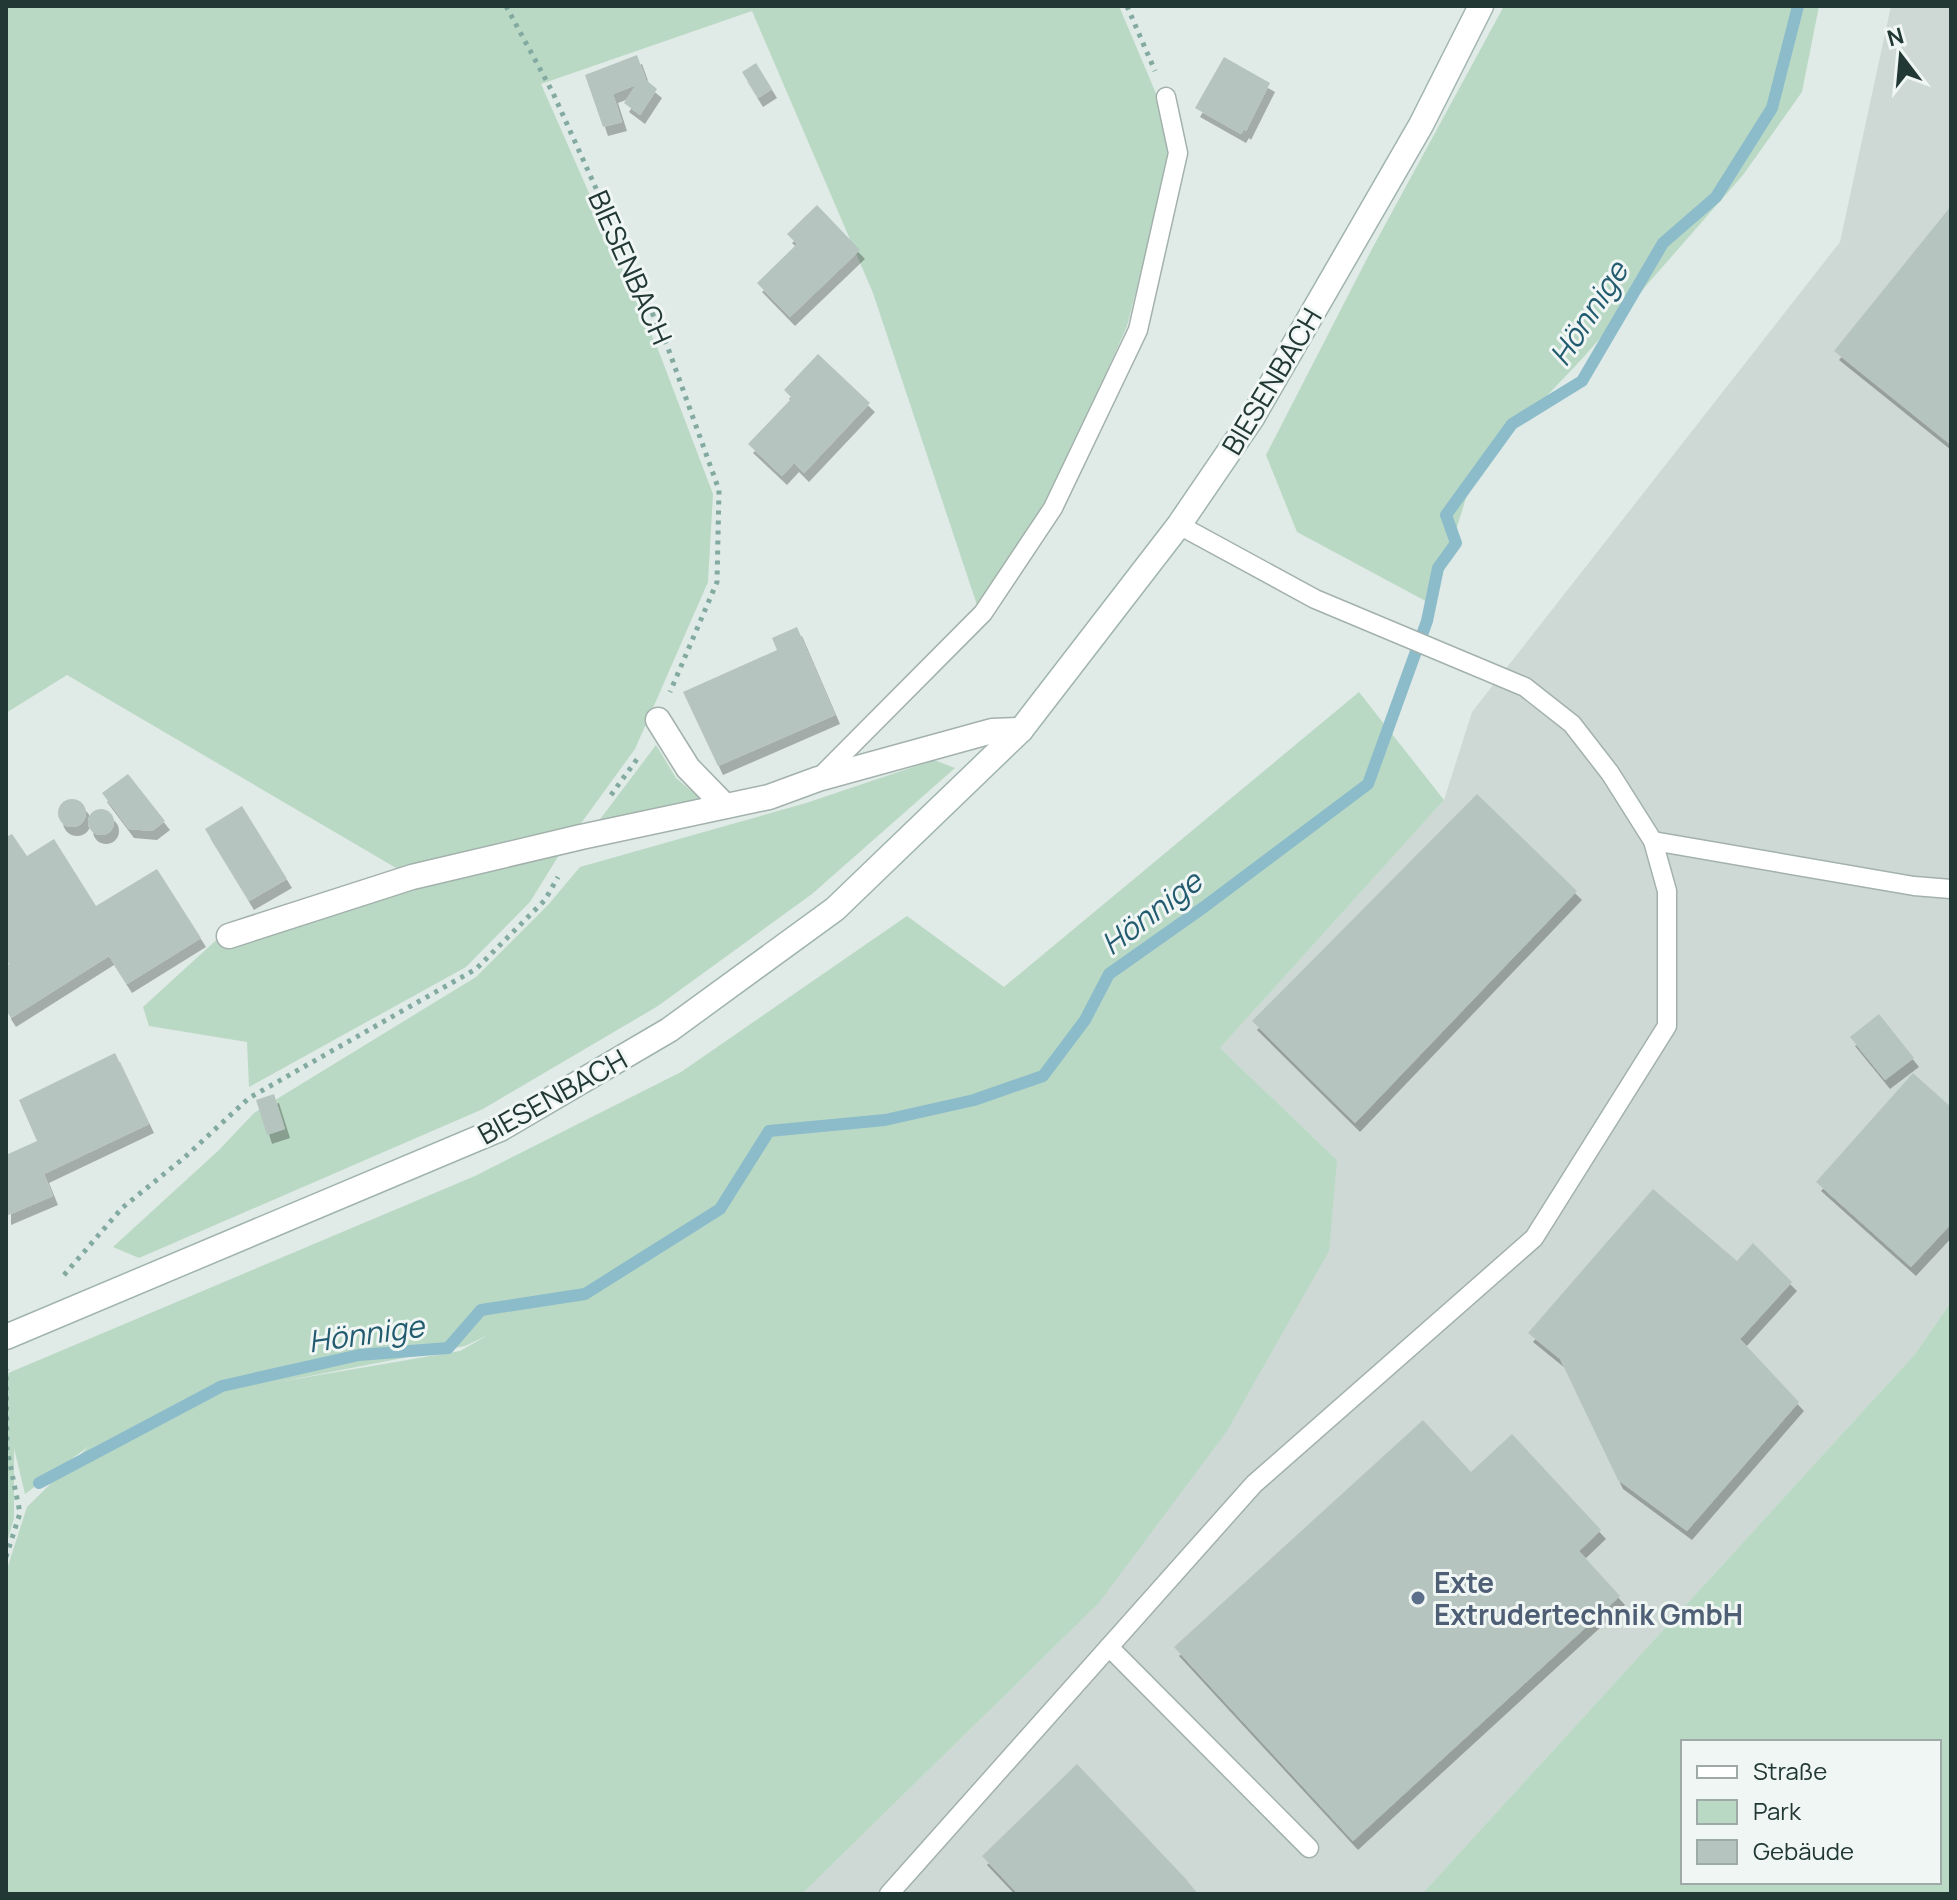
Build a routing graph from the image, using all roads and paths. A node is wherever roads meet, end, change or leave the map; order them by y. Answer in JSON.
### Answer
{"nodes":[{"id":1,"x":506,"y":6,"type":"edge"},
{"id":2,"x":1127,"y":6,"type":"edge"},
{"id":3,"x":1481,"y":6,"type":"edge"},
{"id":4,"x":1166,"y":97,"type":"joint"},
{"id":5,"x":1179,"y":525,"type":"junction"},
{"id":6,"x":658,"y":720,"type":"junction"},
{"id":7,"x":1021,"y":730,"type":"junction"},
{"id":8,"x":818,"y":779,"type":"junction"},
{"id":9,"x":725,"y":806,"type":"junction"},
{"id":10,"x":581,"y":837,"type":"junction"},
{"id":11,"x":1653,"y":841,"type":"junction"},
{"id":12,"x":1951,"y":889,"type":"edge"},
{"id":13,"x":229,"y":936,"type":"dead end"},
{"id":14,"x":59,"y":1281,"type":"dead end"},
{"id":15,"x":13,"y":1334,"type":"edge"},
{"id":16,"x":7,"y":1449,"type":"edge"},
{"id":17,"x":6,"y":1557,"type":"edge"},
{"id":18,"x":1109,"y":1647,"type":"junction"},
{"id":19,"x":1309,"y":1848,"type":"dead end"},
{"id":20,"x":889,"y":1894,"type":"edge"}],
"edges":[{"from":1,"to":6,"type":"path","name":"BIESENBACH"},
{"from":2,"to":4,"type":"path"},
{"from":3,"to":5,"type":"main road","name":"BIESENBACH"},
{"from":4,"to":8,"type":"lane"},
{"from":5,"to":7,"type":"main road","name":"BIESENBACH"},
{"from":5,"to":11,"type":"lane"},
{"from":6,"to":9,"type":"main road"},
{"from":6,"to":10,"type":"path","name":"BIESENBACH"},
{"from":7,"to":8,"type":"main road"},
{"from":7,"to":15,"type":"main road","name":"BIESENBACH"},
{"from":8,"to":9,"type":"main road"},
{"from":9,"to":10,"type":"main road"},
{"from":10,"to":13,"type":"main road"},
{"from":10,"to":14,"type":"path","name":"BIESENBACH"},
{"from":11,"to":12,"type":"lane"},
{"from":11,"to":18,"type":"lane"},
{"from":15,"to":16,"type":"path"},
{"from":16,"to":17,"type":"path"},
{"from":18,"to":19,"type":"lane"},
{"from":18,"to":20,"type":"lane"}]}
